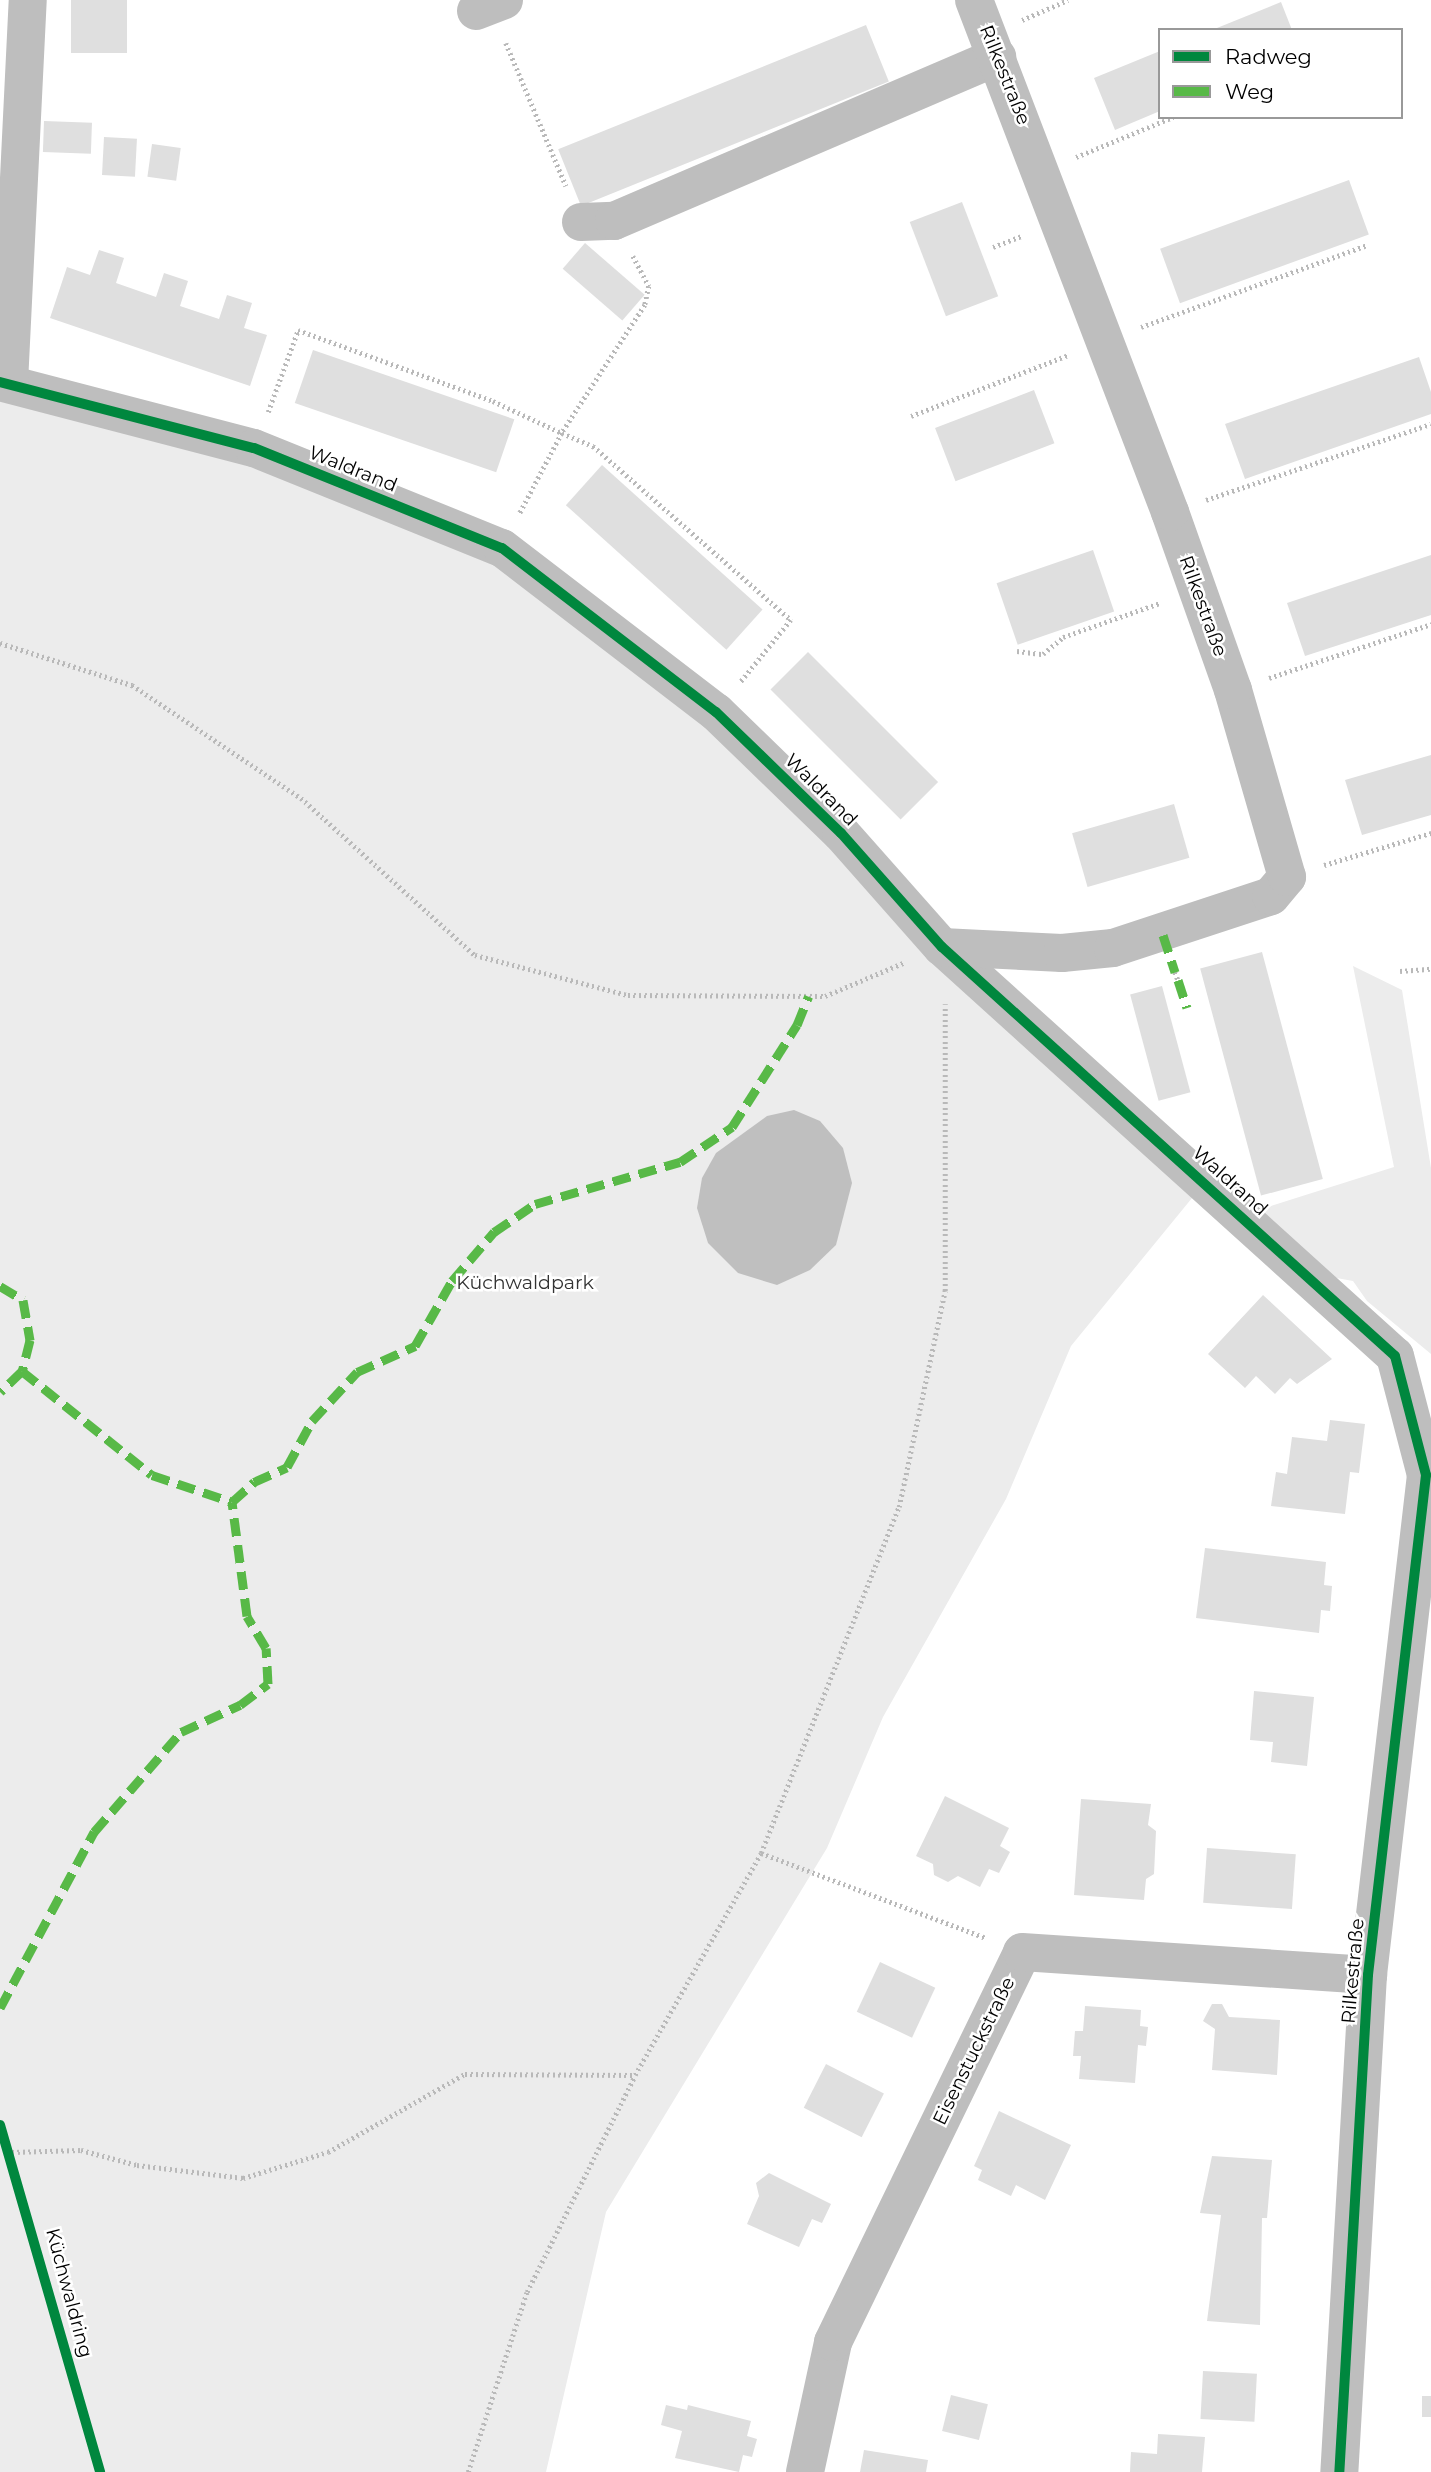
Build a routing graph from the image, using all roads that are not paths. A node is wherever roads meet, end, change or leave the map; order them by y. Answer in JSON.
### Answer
{"nodes":[{"id":1,"x":28,"y":0,"type":"edge"},
{"id":2,"x":974,"y":0,"type":"edge"},
{"id":3,"x":993,"y":46,"type":"junction"},
{"id":4,"x":14,"y":86,"type":"edge"},
{"id":5,"x":598,"y":222,"type":"road end"},
{"id":6,"x":5,"y":382,"type":"edge"},
{"id":7,"x":942,"y":947,"type":"junction"},
{"id":8,"x":1426,"y":1475,"type":"joint"},
{"id":9,"x":1368,"y":1975,"type":"junction"},
{"id":10,"x":805,"y":2472,"type":"edge"},
{"id":11,"x":1339,"y":2472,"type":"edge"}],
"edges":[{"from":1,"to":4,"type":"street","name":"Waldrand"},
{"from":2,"to":3,"type":"street","name":"Rilkestraße"},
{"from":3,"to":5,"type":"street"},
{"from":3,"to":7,"type":"street","name":"Rilkestraße"},
{"from":4,"to":6,"type":"street","name":"Waldrand"},
{"from":6,"to":7,"type":"street","name":"Waldrand"},
{"from":7,"to":8,"type":"street","name":"Waldrand"},
{"from":8,"to":9,"type":"street","name":"Rilkestraße"},
{"from":9,"to":10,"type":"street","name":"Eisenstuckstraße"},
{"from":9,"to":11,"type":"street","name":"Rilkestraße"}]}
